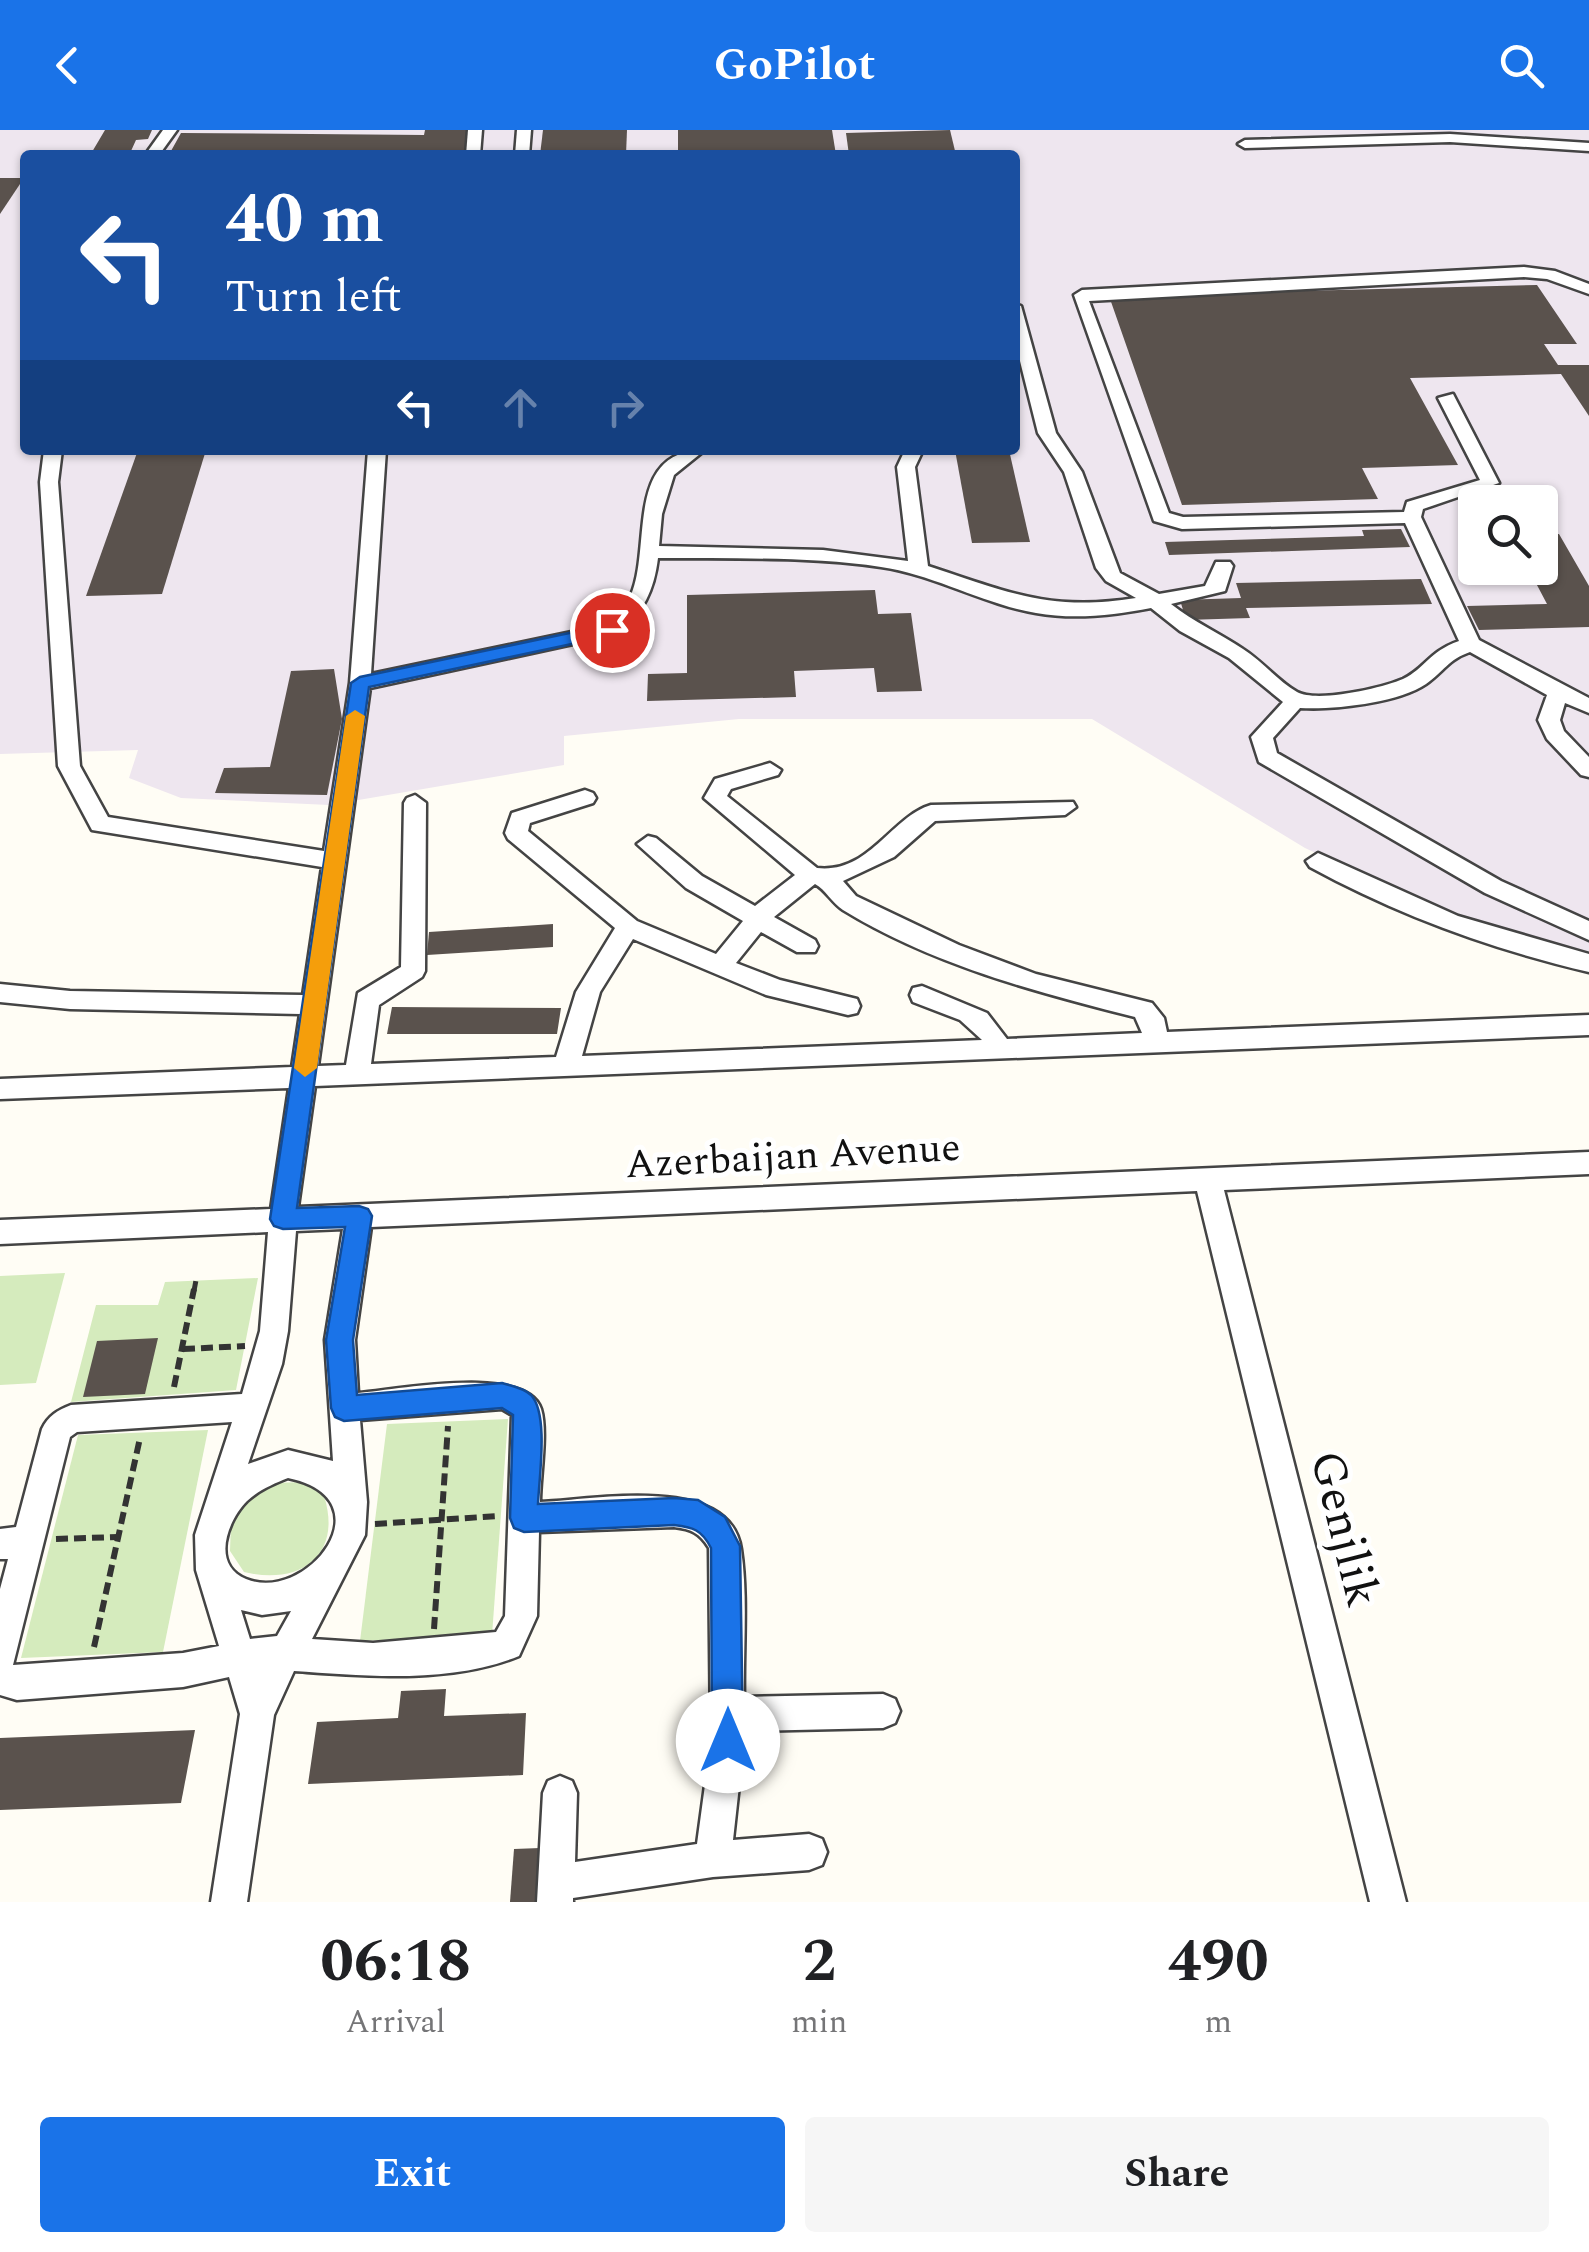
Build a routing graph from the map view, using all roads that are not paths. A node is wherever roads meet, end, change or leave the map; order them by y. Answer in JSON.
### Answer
{"nodes":[{"id":1,"x":1245,"y":144,"type":"dead end"},
{"id":2,"x":1589,"y":147,"type":"edge"},
{"id":3,"x":1589,"y":289,"type":"edge"},
{"id":4,"x":1020,"y":328,"type":"edge"},
{"id":5,"x":1447,"y":398,"type":"dead end"},
{"id":6,"x":52,"y":455,"type":"edge"},
{"id":7,"x":377,"y":455,"type":"edge"},
{"id":8,"x":690,"y":455,"type":"edge"},
{"id":9,"x":912,"y":455,"type":"edge"},
{"id":10,"x":1412,"y":517,"type":"junction"},
{"id":11,"x":650,"y":552,"type":"junction"},
{"id":12,"x":1223,"y":566,"type":"dead end"},
{"id":13,"x":919,"y":568,"type":"junction"},
{"id":14,"x":1154,"y":600,"type":"junction"},
{"id":15,"x":1472,"y":644,"type":"junction"},
{"id":16,"x":360,"y":683,"type":"junction"},
{"id":17,"x":1558,"y":692,"type":"junction"},
{"id":18,"x":1295,"y":701,"type":"junction"},
{"id":19,"x":1589,"y":706,"type":"edge"},
{"id":20,"x":770,"y":770,"type":"dead end"},
{"id":21,"x":1589,"y":770,"type":"edge"},
{"id":22,"x":585,"y":798,"type":"dead end"},
{"id":23,"x":416,"y":803,"type":"dead end"},
{"id":24,"x":1066,"y":807,"type":"dead end"},
{"id":25,"x":648,"y":844,"type":"dead end"},
{"id":26,"x":333,"y":861,"type":"junction"},
{"id":27,"x":1318,"y":861,"type":"dead end"},
{"id":28,"x":818,"y":876,"type":"junction"},
{"id":29,"x":758,"y":920,"type":"junction"},
{"id":30,"x":629,"y":928,"type":"junction"},
{"id":31,"x":1589,"y":931,"type":"edge"},
{"id":32,"x":806,"y":946,"type":"dead end"},
{"id":33,"x":1589,"y":962,"type":"edge"},
{"id":34,"x":720,"y":966,"type":"junction"},
{"id":35,"x":0,"y":993,"type":"edge"},
{"id":36,"x":922,"y":995,"type":"dead end"},
{"id":37,"x":314,"y":1006,"type":"junction"},
{"id":38,"x":848,"y":1006,"type":"dead end"},
{"id":39,"x":1589,"y":1025,"type":"edge"},
{"id":40,"x":1156,"y":1042,"type":"junction"},
{"id":41,"x":1000,"y":1048,"type":"junction"},
{"id":42,"x":568,"y":1065,"type":"junction"},
{"id":43,"x":357,"y":1076,"type":"junction"},
{"id":44,"x":304,"y":1079,"type":"junction"},
{"id":45,"x":0,"y":1089,"type":"edge"},
{"id":46,"x":1589,"y":1163,"type":"edge"},
{"id":47,"x":1207,"y":1178,"type":"junction"},
{"id":48,"x":359,"y":1216,"type":"junction"},
{"id":49,"x":283,"y":1219,"type":"junction"},
{"id":50,"x":0,"y":1232,"type":"edge"},
{"id":51,"x":252,"y":1407,"type":"junction"},
{"id":52,"x":344,"y":1408,"type":"junction"},
{"id":53,"x":512,"y":1517,"type":"junction"},
{"id":54,"x":364,"y":1518,"type":"junction"},
{"id":55,"x":211,"y":1540,"type":"junction"},
{"id":56,"x":26,"y":1541,"type":"edge"},
{"id":57,"x":340,"y":1558,"type":"junction"},
{"id":58,"x":0,"y":1652,"type":"edge"},
{"id":59,"x":285,"y":1653,"type":"junction"},
{"id":60,"x":240,"y":1656,"type":"junction"},
{"id":61,"x":0,"y":1673,"type":"edge"},
{"id":62,"x":883,"y":1711,"type":"dead end"},
{"id":63,"x":257,"y":1714,"type":"junction"},
{"id":64,"x":728,"y":1714,"type":"junction"},
{"id":65,"x":560,"y":1793,"type":"dead end"},
{"id":66,"x":810,"y":1852,"type":"dead end"},
{"id":67,"x":713,"y":1860,"type":"junction"},
{"id":68,"x":556,"y":1893,"type":"edge"},
{"id":69,"x":229,"y":1902,"type":"edge"},
{"id":70,"x":1388,"y":1902,"type":"edge"}],
"edges":[{"from":1,"to":2,"type":"street"},
{"from":3,"to":10,"type":"street"},
{"from":4,"to":14,"type":"street"},
{"from":5,"to":10,"type":"street"},
{"from":6,"to":26,"type":"street"},
{"from":7,"to":16,"type":"street"},
{"from":8,"to":11,"type":"street"},
{"from":9,"to":13,"type":"street"},
{"from":10,"to":15,"type":"street"},
{"from":11,"to":13,"type":"street"},
{"from":11,"to":16,"type":"street"},
{"from":12,"to":14,"type":"street"},
{"from":13,"to":14,"type":"street"},
{"from":14,"to":18,"type":"street"},
{"from":15,"to":17,"type":"street"},
{"from":15,"to":18,"type":"street"},
{"from":16,"to":26,"type":"street"},
{"from":17,"to":19,"type":"street"},
{"from":17,"to":21,"type":"street"},
{"from":18,"to":31,"type":"street"},
{"from":20,"to":28,"type":"street"},
{"from":22,"to":30,"type":"street"},
{"from":23,"to":43,"type":"street"},
{"from":24,"to":28,"type":"street"},
{"from":25,"to":29,"type":"street"},
{"from":26,"to":37,"type":"street"},
{"from":27,"to":33,"type":"street"},
{"from":28,"to":29,"type":"street"},
{"from":28,"to":40,"type":"street"},
{"from":29,"to":32,"type":"street"},
{"from":29,"to":34,"type":"street"},
{"from":30,"to":34,"type":"street"},
{"from":30,"to":42,"type":"street"},
{"from":34,"to":38,"type":"street"},
{"from":35,"to":37,"type":"street"},
{"from":36,"to":41,"type":"street"},
{"from":37,"to":44,"type":"street"},
{"from":39,"to":40,"type":"street"},
{"from":40,"to":41,"type":"street"},
{"from":41,"to":42,"type":"street"},
{"from":42,"to":43,"type":"street"},
{"from":43,"to":44,"type":"street"},
{"from":44,"to":45,"type":"street"},
{"from":44,"to":49,"type":"street"},
{"from":46,"to":47,"type":"street","name":"Azerbaijan Avenue"},
{"from":47,"to":48,"type":"street","name":"Azerbaijan Avenue"},
{"from":47,"to":70,"type":"street","name":"Genjlik"},
{"from":48,"to":49,"type":"street","name":"Azerbaijan Avenue"},
{"from":48,"to":52,"type":"street"},
{"from":49,"to":50,"type":"street","name":"Azerbaijan Avenue"},
{"from":49,"to":51,"type":"street"},
{"from":51,"to":55,"type":"street"},
{"from":51,"to":56,"type":"street"},
{"from":52,"to":53,"type":"street"},
{"from":52,"to":54,"type":"street"},
{"from":53,"to":59,"type":"street"},
{"from":53,"to":64,"type":"street"},
{"from":54,"to":55,"type":"street"},
{"from":54,"to":57,"type":"street"},
{"from":55,"to":57,"type":"street"},
{"from":55,"to":60,"type":"street"},
{"from":56,"to":58,"type":"street"},
{"from":57,"to":59,"type":"street"},
{"from":59,"to":60,"type":"street"},
{"from":59,"to":63,"type":"street"},
{"from":60,"to":61,"type":"street"},
{"from":60,"to":63,"type":"street"},
{"from":62,"to":64,"type":"street"},
{"from":63,"to":69,"type":"street"},
{"from":64,"to":67,"type":"street"},
{"from":65,"to":68,"type":"street"},
{"from":66,"to":67,"type":"street"},
{"from":67,"to":68,"type":"street"}]}
